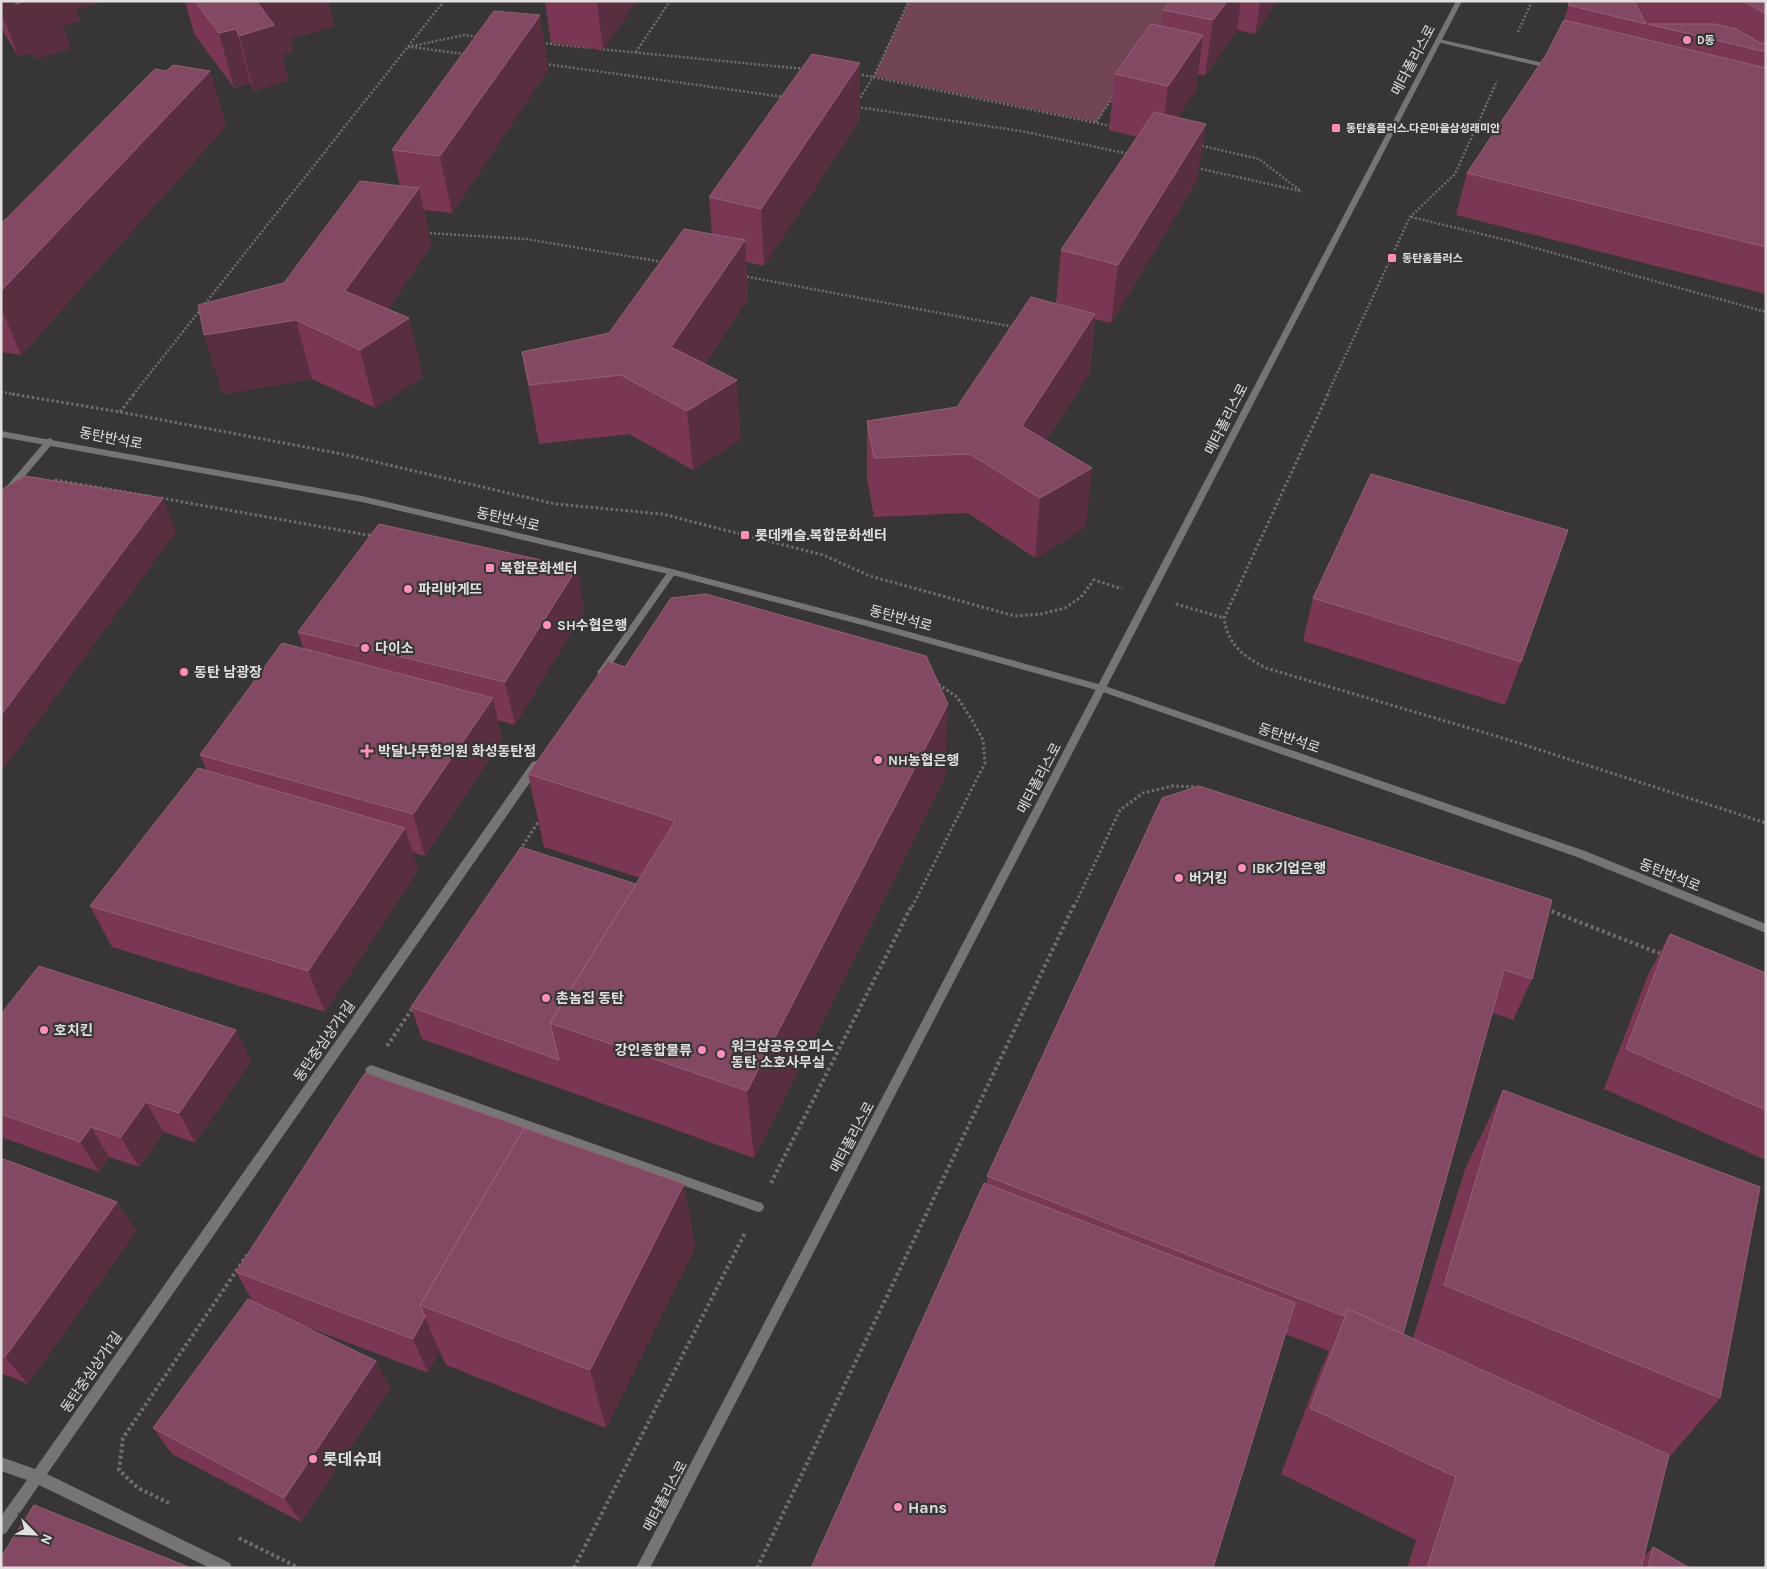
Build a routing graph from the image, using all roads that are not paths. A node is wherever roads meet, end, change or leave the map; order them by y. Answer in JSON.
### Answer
{"nodes":[{"id":1,"x":1459,"y":1,"type":"edge"},
{"id":2,"x":1439,"y":41,"type":"junction"},
{"id":3,"x":1562,"y":69,"type":"edge"},
{"id":4,"x":1,"y":434,"type":"edge"},
{"id":5,"x":50,"y":441,"type":"junction"},
{"id":6,"x":1,"y":499,"type":"edge"},
{"id":7,"x":672,"y":572,"type":"junction"},
{"id":8,"x":596,"y":681,"type":"edge"},
{"id":9,"x":1102,"y":688,"type":"junction"},
{"id":10,"x":545,"y":754,"type":"edge"},
{"id":11,"x":1766,"y":929,"type":"edge"},
{"id":12,"x":371,"y":1070,"type":"road end"},
{"id":13,"x":758,"y":1207,"type":"road end"},
{"id":14,"x":1,"y":1464,"type":"edge"},
{"id":15,"x":36,"y":1476,"type":"junction"},
{"id":16,"x":1,"y":1528,"type":"edge"},
{"id":17,"x":225,"y":1568,"type":"edge"},
{"id":18,"x":643,"y":1568,"type":"edge"}],
"edges":[{"from":1,"to":2,"type":"street","name":"메타폴리스로"},
{"from":2,"to":3,"type":"street"},
{"from":2,"to":9,"type":"street","name":"메타폴리스로"},
{"from":4,"to":5,"type":"street","name":"동탄반석로"},
{"from":5,"to":6,"type":"street"},
{"from":5,"to":7,"type":"street","name":"동탄반석로"},
{"from":7,"to":8,"type":"street"},
{"from":7,"to":9,"type":"street","name":"동탄반석로"},
{"from":9,"to":11,"type":"street","name":"동탄반석로"},
{"from":9,"to":18,"type":"street","name":"메타폴리스로"},
{"from":10,"to":15,"type":"street","name":"동탄중심상가1길"},
{"from":12,"to":13,"type":"street"},
{"from":14,"to":15,"type":"street"},
{"from":15,"to":16,"type":"street","name":"동탄중심상가1길"},
{"from":15,"to":17,"type":"street"}]}
